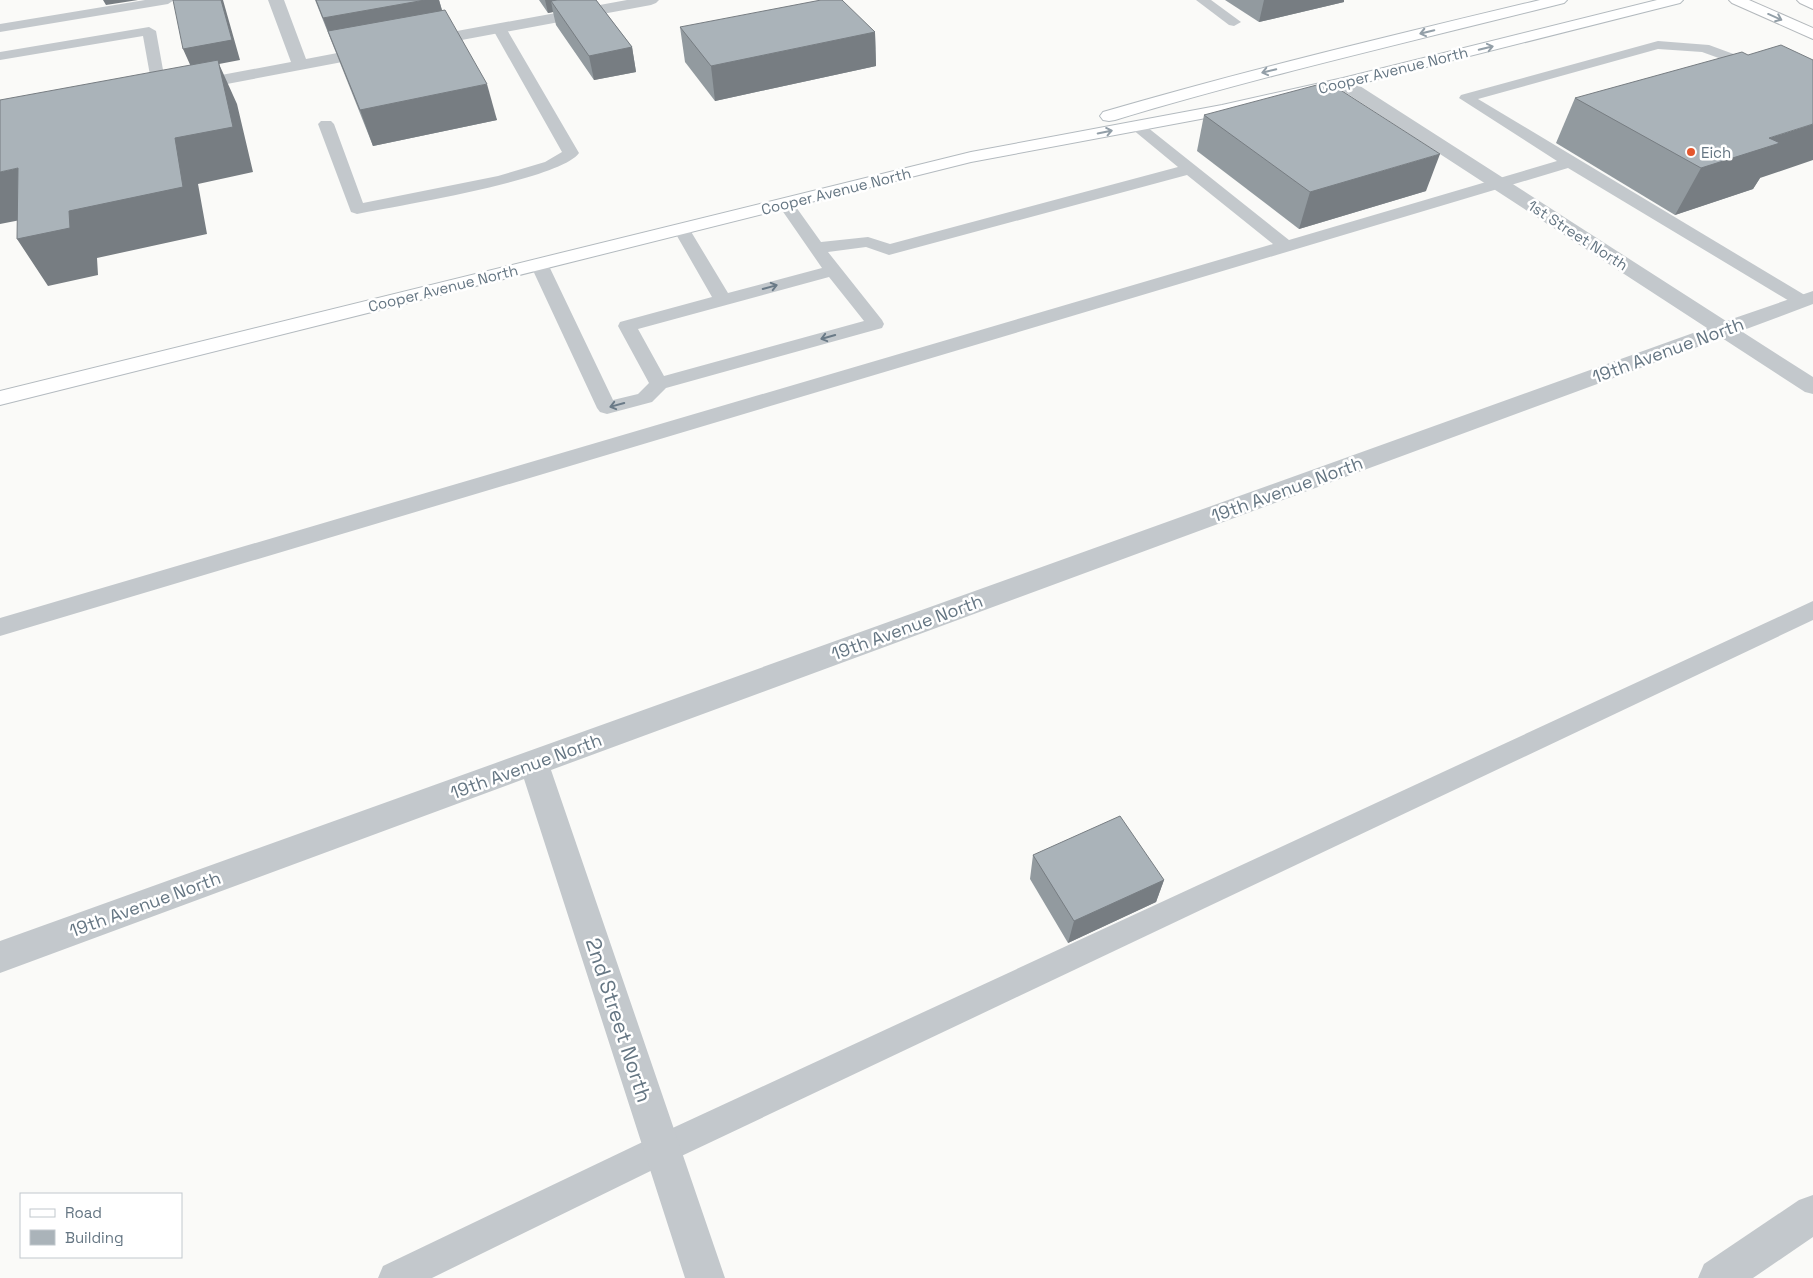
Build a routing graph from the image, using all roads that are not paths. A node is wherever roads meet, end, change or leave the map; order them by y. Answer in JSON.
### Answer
{"nodes":[{"id":1,"x":168,"y":0,"type":"edge"},
{"id":2,"x":276,"y":0,"type":"edge"},
{"id":3,"x":651,"y":0,"type":"edge"},
{"id":4,"x":1202,"y":0,"type":"edge"},
{"id":5,"x":1560,"y":0,"type":"edge"},
{"id":6,"x":1676,"y":0,"type":"edge"},
{"id":7,"x":1737,"y":0,"type":"edge"},
{"id":8,"x":1805,"y":0,"type":"edge"},
{"id":9,"x":1813,"y":4,"type":"edge"},
{"id":10,"x":1234,"y":22,"type":"dead end"},
{"id":11,"x":0,"y":28,"type":"edge"},
{"id":12,"x":499,"y":28,"type":"junction"},
{"id":13,"x":1813,"y":34,"type":"edge"},
{"id":14,"x":404,"y":46,"type":"edge"},
{"id":15,"x":385,"y":49,"type":"edge"},
{"id":16,"x":0,"y":56,"type":"edge"},
{"id":17,"x":300,"y":65,"type":"junction"},
{"id":18,"x":1343,"y":83,"type":"junction"},
{"id":19,"x":1813,"y":88,"type":"edge"},
{"id":20,"x":160,"y":92,"type":"junction"},
{"id":21,"x":142,"y":95,"type":"edge"},
{"id":22,"x":326,"y":124,"type":"dead end"},
{"id":23,"x":1137,"y":126,"type":"junction"},
{"id":24,"x":971,"y":157,"type":"junction"},
{"id":25,"x":1570,"y":162,"type":"junction"},
{"id":26,"x":1190,"y":169,"type":"junction"},
{"id":27,"x":1498,"y":184,"type":"junction"},
{"id":28,"x":785,"y":203,"type":"junction"},
{"id":29,"x":682,"y":229,"type":"junction"},
{"id":30,"x":1286,"y":246,"type":"junction"},
{"id":31,"x":816,"y":248,"type":"junction"},
{"id":32,"x":539,"y":264,"type":"junction"},
{"id":33,"x":834,"y":270,"type":"junction"},
{"id":34,"x":1808,"y":299,"type":"edge"},
{"id":35,"x":723,"y":300,"type":"junction"},
{"id":36,"x":1724,"y":329,"type":"junction"},
{"id":37,"x":659,"y":384,"type":"junction"},
{"id":38,"x":1813,"y":386,"type":"edge"},
{"id":39,"x":0,"y":398,"type":"edge"},
{"id":40,"x":1813,"y":610,"type":"edge"},
{"id":41,"x":0,"y":627,"type":"edge"},
{"id":42,"x":534,"y":763,"type":"junction"},
{"id":43,"x":0,"y":957,"type":"edge"},
{"id":44,"x":662,"y":1148,"type":"junction"},
{"id":45,"x":1813,"y":1214,"type":"edge"},
{"id":46,"x":395,"y":1278,"type":"edge"},
{"id":47,"x":705,"y":1278,"type":"edge"},
{"id":48,"x":1718,"y":1278,"type":"edge"}],
"edges":[{"from":1,"to":11,"type":"lane"},
{"from":2,"to":17,"type":"street"},
{"from":3,"to":12,"type":"street"},
{"from":4,"to":10,"type":"lane"},
{"from":5,"to":24,"type":"main road","one_way":true},
{"from":18,"to":6,"type":"main road","name":"Cooper Avenue North","one_way":true},
{"from":7,"to":13,"type":"main road","one_way":true},
{"from":8,"to":9,"type":"main road"},
{"from":12,"to":14,"type":"street"},
{"from":12,"to":22,"type":"lane"},
{"from":15,"to":17,"type":"street"},
{"from":16,"to":20,"type":"lane"},
{"from":17,"to":20,"type":"street"},
{"from":18,"to":23,"type":"main road","name":"Cooper Avenue North"},
{"from":18,"to":27,"type":"street","name":"1st Street North"},
{"from":19,"to":25,"type":"lane"},
{"from":20,"to":21,"type":"street"},
{"from":24,"to":23,"type":"main road","name":"Cooper Avenue North","one_way":true},
{"from":23,"to":26,"type":"lane"},
{"from":24,"to":28,"type":"main road","name":"Cooper Avenue North"},
{"from":25,"to":27,"type":"lane"},
{"from":25,"to":34,"type":"lane"},
{"from":26,"to":30,"type":"lane"},
{"from":26,"to":31,"type":"lane"},
{"from":27,"to":30,"type":"lane"},
{"from":27,"to":36,"type":"street","name":"1st Street North"},
{"from":28,"to":29,"type":"main road","name":"Cooper Avenue North"},
{"from":28,"to":31,"type":"lane"},
{"from":29,"to":32,"type":"main road","name":"Cooper Avenue North"},
{"from":29,"to":35,"type":"lane"},
{"from":30,"to":41,"type":"lane"},
{"from":31,"to":33,"type":"lane"},
{"from":37,"to":32,"type":"lane","one_way":true},
{"from":32,"to":39,"type":"main road","name":"Cooper Avenue North"},
{"from":35,"to":33,"type":"lane","one_way":true},
{"from":33,"to":37,"type":"lane","one_way":true},
{"from":34,"to":36,"type":"street","name":"19th Avenue North"},
{"from":35,"to":37,"type":"lane"},
{"from":36,"to":38,"type":"street","name":"1st Street North"},
{"from":36,"to":42,"type":"street","name":"19th Avenue North"},
{"from":40,"to":44,"type":"lane"},
{"from":42,"to":43,"type":"street","name":"19th Avenue North"},
{"from":42,"to":44,"type":"street","name":"2nd Street North"},
{"from":44,"to":46,"type":"lane"},
{"from":44,"to":47,"type":"street","name":"2nd Street North"},
{"from":45,"to":48,"type":"street"}]}
